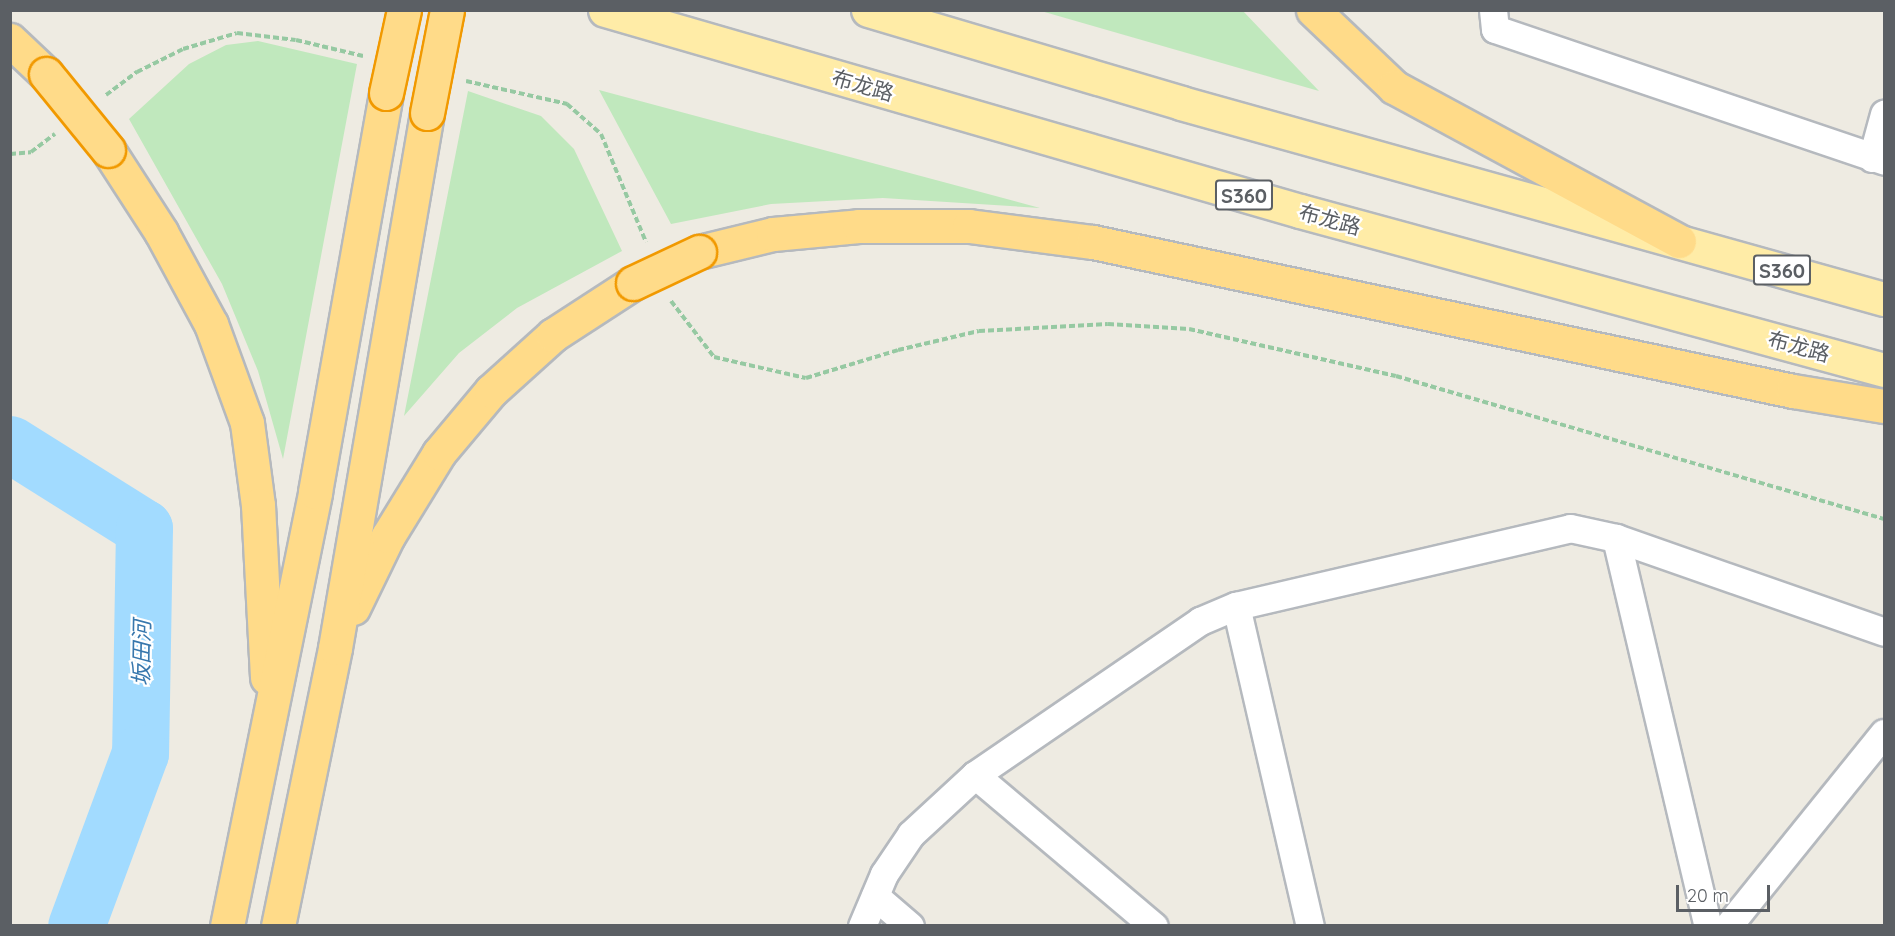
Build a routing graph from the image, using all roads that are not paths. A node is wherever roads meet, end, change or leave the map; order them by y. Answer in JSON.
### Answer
{"nodes":[{"id":1,"x":404,"y":10,"type":"edge"},
{"id":2,"x":447,"y":10,"type":"edge"},
{"id":3,"x":605,"y":10,"type":"edge"},
{"id":4,"x":868,"y":10,"type":"edge"},
{"id":5,"x":1313,"y":10,"type":"edge"},
{"id":6,"x":1493,"y":10,"type":"edge"},
{"id":7,"x":10,"y":40,"type":"edge"},
{"id":8,"x":1884,"y":114,"type":"edge"},
{"id":9,"x":1878,"y":159,"type":"edge"},
{"id":10,"x":1679,"y":241,"type":"junction"},
{"id":11,"x":1884,"y":299,"type":"edge"},
{"id":12,"x":1884,"y":370,"type":"edge"},
{"id":13,"x":1884,"y":406,"type":"edge"},
{"id":14,"x":1616,"y":538,"type":"junction"},
{"id":15,"x":1236,"y":606,"type":"junction"},
{"id":16,"x":1884,"y":632,"type":"edge"},
{"id":17,"x":335,"y":648,"type":"junction"},
{"id":18,"x":269,"y":731,"type":"junction"},
{"id":19,"x":1884,"y":734,"type":"edge"},
{"id":20,"x":975,"y":775,"type":"junction"},
{"id":21,"x":875,"y":896,"type":"junction"},
{"id":22,"x":227,"y":926,"type":"edge"},
{"id":23,"x":278,"y":926,"type":"edge"},
{"id":24,"x":862,"y":926,"type":"edge"},
{"id":25,"x":910,"y":926,"type":"edge"},
{"id":26,"x":1154,"y":926,"type":"edge"},
{"id":27,"x":1310,"y":926,"type":"edge"},
{"id":28,"x":1708,"y":926,"type":"edge"},
{"id":29,"x":1728,"y":926,"type":"edge"}],
"edges":[{"from":1,"to":18,"type":"highway","bridge":true},
{"from":2,"to":17,"type":"highway","bridge":true},
{"from":3,"to":12,"type":"main road","name":"布龙路","number":"S360"},
{"from":4,"to":10,"type":"main road","number":"S360"},
{"from":5,"to":10,"type":"highway"},
{"from":6,"to":9,"type":"street"},
{"from":7,"to":18,"type":"highway","bridge":true},
{"from":8,"to":9,"type":"street"},
{"from":10,"to":11,"type":"main road","number":"S360"},
{"from":13,"to":17,"type":"highway","bridge":true},
{"from":14,"to":15,"type":"street"},
{"from":14,"to":16,"type":"street"},
{"from":14,"to":28,"type":"street"},
{"from":15,"to":20,"type":"street"},
{"from":15,"to":27,"type":"street"},
{"from":17,"to":23,"type":"highway"},
{"from":18,"to":22,"type":"highway"},
{"from":19,"to":29,"type":"street"},
{"from":20,"to":21,"type":"street"},
{"from":20,"to":26,"type":"street"},
{"from":21,"to":24,"type":"street"},
{"from":21,"to":25,"type":"street"}]}
